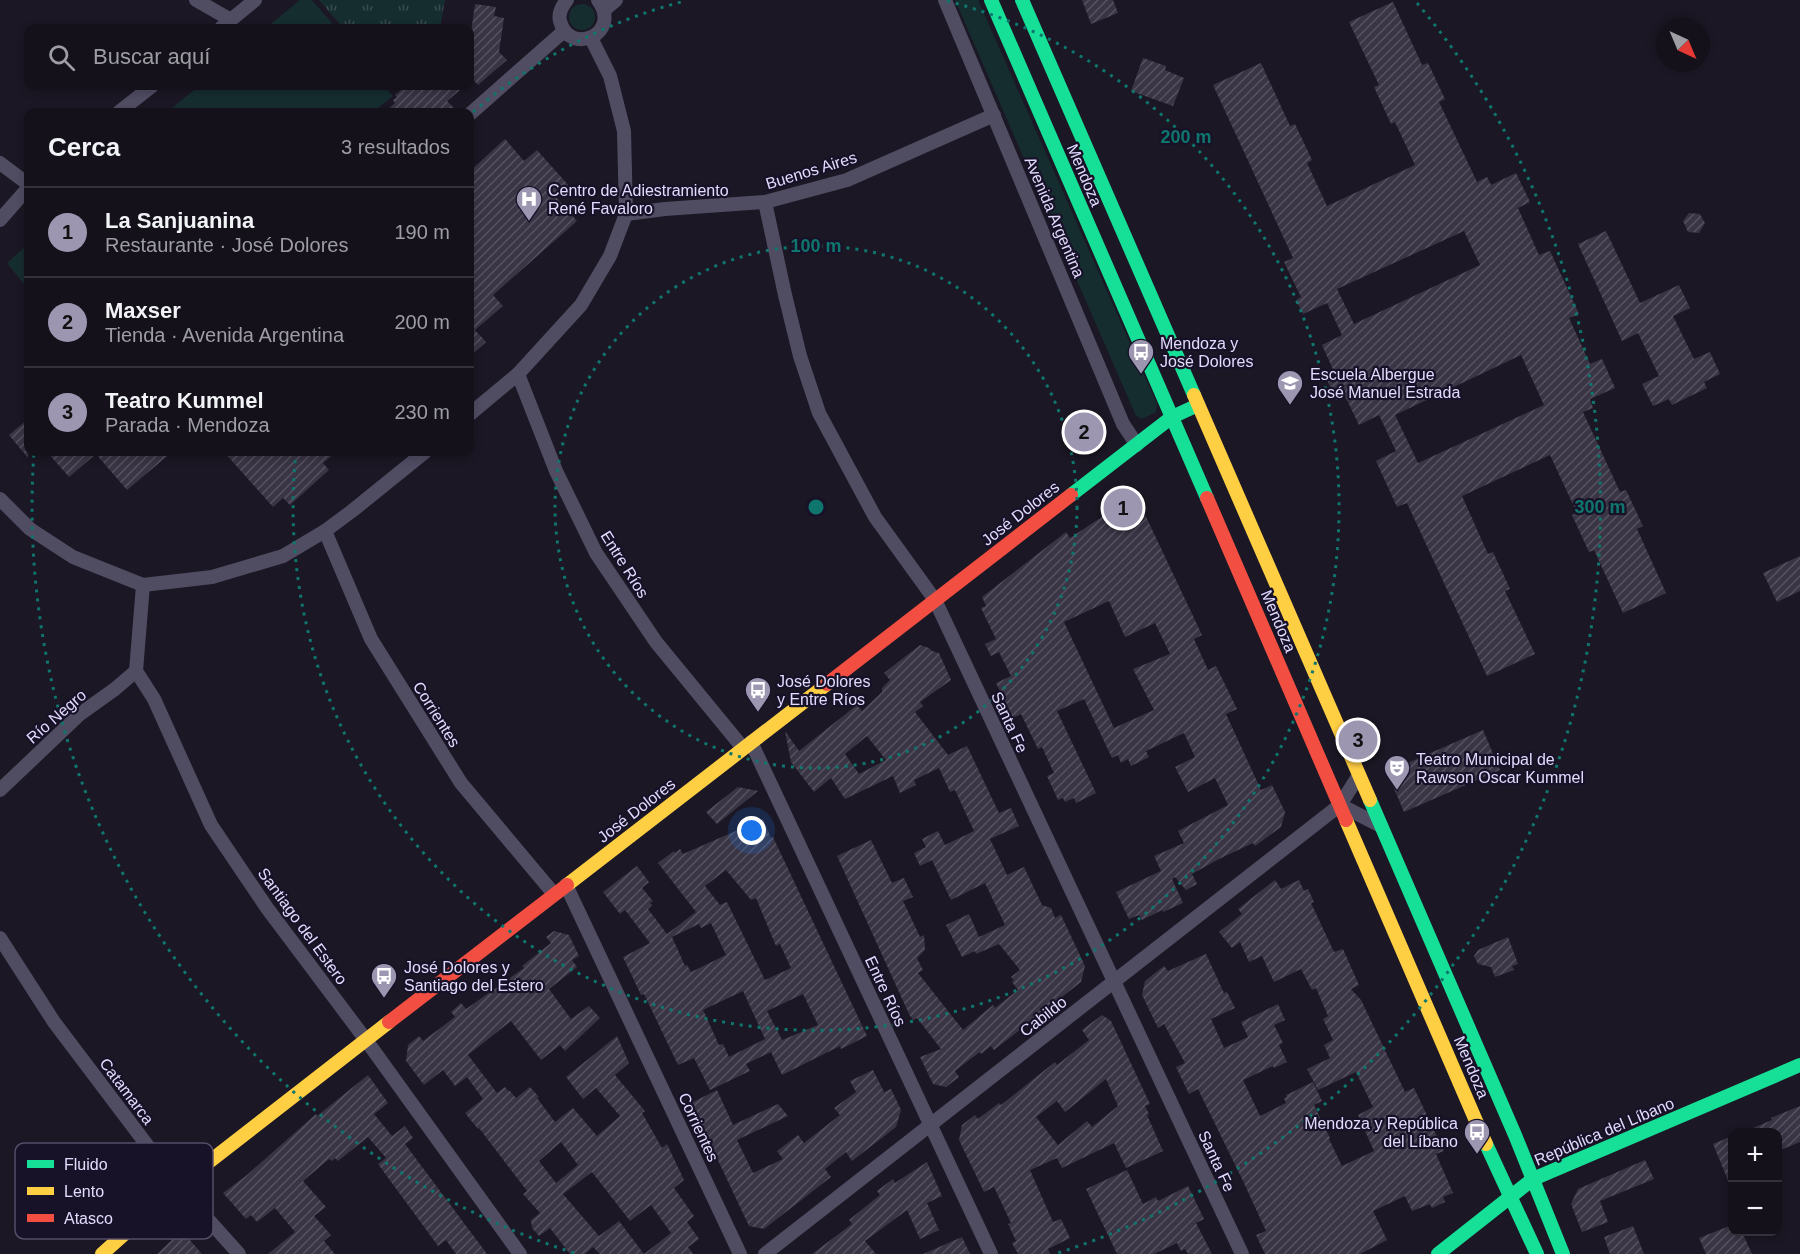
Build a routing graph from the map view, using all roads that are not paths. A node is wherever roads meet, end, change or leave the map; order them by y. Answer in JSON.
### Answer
{"nodes":[{"id":1,"x":196,"y":0,"type":"edge"},
{"id":2,"x":255,"y":0,"type":"edge"},
{"id":3,"x":616,"y":0,"type":"edge"},
{"id":4,"x":945,"y":0,"type":"edge"},
{"id":5,"x":991,"y":0,"type":"edge"},
{"id":6,"x":1022,"y":0,"type":"edge"},
{"id":7,"x":564,"y":1,"type":"edge"},
{"id":8,"x":601,"y":5,"type":"edge"},
{"id":9,"x":226,"y":24,"type":"edge"},
{"id":10,"x":564,"y":31,"type":"junction"},
{"id":11,"x":591,"y":38,"type":"junction"},
{"id":12,"x":147,"y":90,"type":"edge"},
{"id":13,"x":124,"y":108,"type":"edge"},
{"id":14,"x":474,"y":110,"type":"edge"},
{"id":15,"x":994,"y":115,"type":"junction"},
{"id":16,"x":0,"y":163,"type":"edge"},
{"id":17,"x":24,"y":183,"type":"edge"},
{"id":18,"x":24,"y":191,"type":"edge"},
{"id":19,"x":765,"y":202,"type":"junction"},
{"id":20,"x":626,"y":214,"type":"junction"},
{"id":21,"x":0,"y":220,"type":"edge"},
{"id":22,"x":518,"y":374,"type":"junction"},
{"id":23,"x":1198,"y":405,"type":"junction"},
{"id":24,"x":474,"y":411,"type":"edge"},
{"id":25,"x":1173,"y":417,"type":"junction"},
{"id":26,"x":1137,"y":445,"type":"junction"},
{"id":27,"x":420,"y":456,"type":"edge"},
{"id":28,"x":1,"y":501,"type":"edge"},
{"id":29,"x":325,"y":531,"type":"junction"},
{"id":30,"x":143,"y":585,"type":"junction"},
{"id":31,"x":934,"y":600,"type":"junction"},
{"id":32,"x":136,"y":671,"type":"junction"},
{"id":33,"x":747,"y":745,"type":"junction"},
{"id":34,"x":1359,"y":775,"type":"junction"},
{"id":35,"x":0,"y":790,"type":"edge"},
{"id":36,"x":1340,"y":805,"type":"junction"},
{"id":37,"x":1381,"y":826,"type":"junction"},
{"id":38,"x":566,"y":885,"type":"junction"},
{"id":39,"x":554,"y":894,"type":"junction"},
{"id":40,"x":0,"y":938,"type":"edge"},
{"id":41,"x":1114,"y":981,"type":"junction"},
{"id":42,"x":366,"y":1040,"type":"junction"},
{"id":43,"x":1800,"y":1065,"type":"edge"},
{"id":44,"x":931,"y":1125,"type":"junction"},
{"id":45,"x":145,"y":1143,"type":"edge"},
{"id":46,"x":213,"y":1159,"type":"edge"},
{"id":47,"x":1533,"y":1179,"type":"junction"},
{"id":48,"x":1511,"y":1197,"type":"junction"},
{"id":49,"x":213,"y":1225,"type":"edge"},
{"id":50,"x":119,"y":1239,"type":"edge"},
{"id":51,"x":102,"y":1254,"type":"edge"},
{"id":52,"x":239,"y":1254,"type":"edge"},
{"id":53,"x":520,"y":1254,"type":"edge"},
{"id":54,"x":740,"y":1254,"type":"edge"},
{"id":55,"x":765,"y":1254,"type":"edge"},
{"id":56,"x":991,"y":1254,"type":"edge"},
{"id":57,"x":1242,"y":1254,"type":"edge"},
{"id":58,"x":1438,"y":1254,"type":"edge"},
{"id":59,"x":1537,"y":1254,"type":"edge"},
{"id":60,"x":1563,"y":1254,"type":"edge"}],
"edges":[{"from":1,"to":9,"type":"street"},
{"from":2,"to":9,"type":"street"},
{"from":3,"to":8,"type":"street"},
{"from":4,"to":15,"type":"street","name":"Avenida Argentina"},
{"from":5,"to":25,"type":"main road","name":"Mendoza"},
{"from":6,"to":23,"type":"main road","name":"Mendoza"},
{"from":7,"to":10,"type":"street"},
{"from":8,"to":11,"type":"street"},
{"from":10,"to":11,"type":"street"},
{"from":10,"to":14,"type":"street"},
{"from":11,"to":20,"type":"street"},
{"from":12,"to":13,"type":"street"},
{"from":15,"to":19,"type":"street","name":"Buenos Aires"},
{"from":15,"to":26,"type":"street","name":"Avenida Argentina"},
{"from":16,"to":17,"type":"street"},
{"from":18,"to":21,"type":"street"},
{"from":19,"to":20,"type":"street","name":"Buenos Aires"},
{"from":19,"to":31,"type":"street","name":"Santa Fe"},
{"from":20,"to":22,"type":"street"},
{"from":22,"to":24,"type":"street"},
{"from":22,"to":33,"type":"street","name":"Entre Ríos"},
{"from":23,"to":25,"type":"main road","name":"José Dolores"},
{"from":23,"to":34,"type":"main road","name":"Mendoza"},
{"from":25,"to":26,"type":"main road","name":"José Dolores"},
{"from":25,"to":36,"type":"main road","name":"Mendoza"},
{"from":26,"to":31,"type":"main road","name":"José Dolores"},
{"from":27,"to":29,"type":"street"},
{"from":28,"to":30,"type":"street"},
{"from":29,"to":30,"type":"street"},
{"from":29,"to":39,"type":"street","name":"Corrientes"},
{"from":30,"to":32,"type":"street"},
{"from":31,"to":33,"type":"main road","name":"José Dolores"},
{"from":31,"to":41,"type":"street","name":"Santa Fe"},
{"from":32,"to":35,"type":"street","name":"Río Negro"},
{"from":32,"to":42,"type":"street","name":"Santiago del Estero"},
{"from":33,"to":38,"type":"main road","name":"José Dolores"},
{"from":33,"to":44,"type":"street","name":"Entre Ríos"},
{"from":34,"to":36,"type":"street","name":"Cabildo"},
{"from":34,"to":37,"type":"main road","name":"Mendoza"},
{"from":36,"to":37,"type":"street"},
{"from":36,"to":41,"type":"street","name":"Cabildo"},
{"from":36,"to":48,"type":"main road","name":"Mendoza"},
{"from":37,"to":47,"type":"main road","name":"Mendoza"},
{"from":38,"to":39,"type":"main road","name":"José Dolores"},
{"from":38,"to":54,"type":"street","name":"Corrientes"},
{"from":39,"to":42,"type":"main road","name":"José Dolores"},
{"from":40,"to":45,"type":"street","name":"Catamarca"},
{"from":41,"to":44,"type":"street","name":"Cabildo"},
{"from":41,"to":57,"type":"street","name":"Santa Fe"},
{"from":42,"to":46,"type":"main road","name":"José Dolores"},
{"from":42,"to":53,"type":"street","name":"Santiago del Estero"},
{"from":43,"to":47,"type":"main road","name":"República del Líbano"},
{"from":44,"to":55,"type":"street","name":"Cabildo"},
{"from":44,"to":56,"type":"street","name":"Entre Ríos"},
{"from":47,"to":48,"type":"main road","name":"República del Líbano"},
{"from":47,"to":60,"type":"main road","name":"Mendoza"},
{"from":48,"to":58,"type":"main road","name":"República del Líbano"},
{"from":48,"to":59,"type":"main road","name":"Mendoza"},
{"from":49,"to":52,"type":"street","name":"Catamarca"},
{"from":50,"to":51,"type":"main road","name":"José Dolores"}]}
